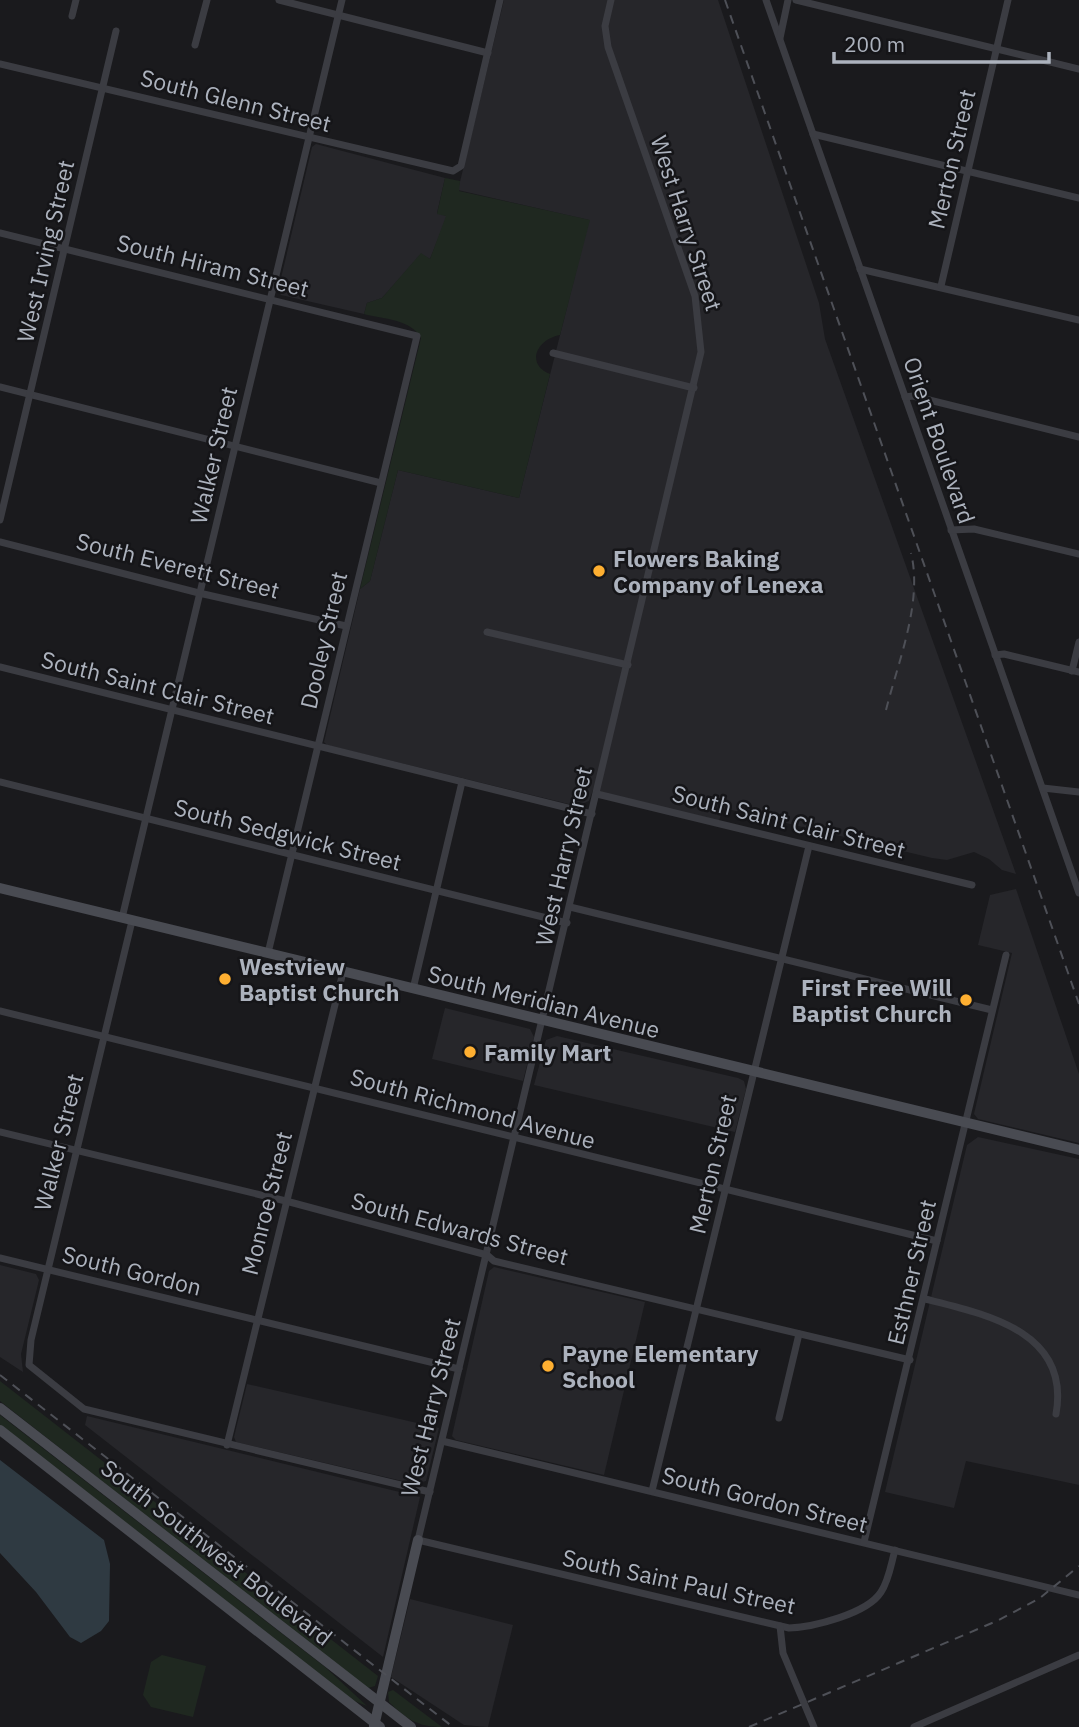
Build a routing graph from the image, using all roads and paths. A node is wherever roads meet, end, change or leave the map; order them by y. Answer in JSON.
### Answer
{"nodes":[{"id":1,"x":76,"y":0,"type":"edge"},
{"id":2,"x":207,"y":0,"type":"edge"},
{"id":3,"x":279,"y":0,"type":"edge"},
{"id":4,"x":341,"y":0,"type":"edge"},
{"id":5,"x":500,"y":0,"type":"edge"},
{"id":6,"x":611,"y":0,"type":"edge"},
{"id":7,"x":766,"y":0,"type":"edge"},
{"id":8,"x":788,"y":0,"type":"edge"},
{"id":9,"x":796,"y":0,"type":"edge"},
{"id":10,"x":1008,"y":0,"type":"edge"},
{"id":11,"x":72,"y":16,"type":"dead end"},
{"id":12,"x":338,"y":16,"type":"junction"},
{"id":13,"x":116,"y":31,"type":"dead end"},
{"id":14,"x":780,"y":39,"type":"junction"},
{"id":15,"x":195,"y":45,"type":"dead end"},
{"id":16,"x":996,"y":49,"type":"junction"},
{"id":17,"x":488,"y":53,"type":"junction"},
{"id":18,"x":0,"y":64,"type":"edge"},
{"id":19,"x":1079,"y":69,"type":"edge"},
{"id":20,"x":103,"y":88,"type":"junction"},
{"id":21,"x":813,"y":134,"type":"junction"},
{"id":22,"x":308,"y":138,"type":"junction"},
{"id":23,"x":968,"y":171,"type":"junction"},
{"id":24,"x":1079,"y":198,"type":"edge"},
{"id":25,"x":0,"y":233,"type":"edge"},
{"id":26,"x":66,"y":249,"type":"junction"},
{"id":27,"x":860,"y":269,"type":"junction"},
{"id":28,"x":941,"y":286,"type":"junction"},
{"id":29,"x":270,"y":299,"type":"junction"},
{"id":30,"x":1079,"y":320,"type":"edge"},
{"id":31,"x":417,"y":336,"type":"joint"},
{"id":32,"x":553,"y":354,"type":"dead end"},
{"id":33,"x":0,"y":387,"type":"edge"},
{"id":34,"x":694,"y":388,"type":"junction"},
{"id":35,"x":31,"y":395,"type":"junction"},
{"id":36,"x":905,"y":397,"type":"junction"},
{"id":37,"x":1079,"y":437,"type":"edge"},
{"id":38,"x":235,"y":445,"type":"junction"},
{"id":39,"x":381,"y":483,"type":"junction"},
{"id":40,"x":0,"y":520,"type":"edge"},
{"id":41,"x":951,"y":530,"type":"junction"},
{"id":42,"x":0,"y":542,"type":"edge"},
{"id":43,"x":1079,"y":554,"type":"edge"},
{"id":44,"x":200,"y":593,"type":"junction"},
{"id":45,"x":346,"y":626,"type":"junction"},
{"id":46,"x":487,"y":632,"type":"dead end"},
{"id":47,"x":1079,"y":642,"type":"edge"},
{"id":48,"x":995,"y":655,"type":"junction"},
{"id":49,"x":628,"y":666,"type":"junction"},
{"id":50,"x":0,"y":667,"type":"edge"},
{"id":51,"x":1076,"y":671,"type":"edge"},
{"id":52,"x":172,"y":711,"type":"junction"},
{"id":53,"x":318,"y":747,"type":"junction"},
{"id":54,"x":0,"y":782,"type":"edge"},
{"id":55,"x":462,"y":782,"type":"junction"},
{"id":56,"x":1043,"y":788,"type":"junction"},
{"id":57,"x":1079,"y":792,"type":"edge"},
{"id":58,"x":597,"y":794,"type":"junction"},
{"id":59,"x":592,"y":814,"type":"junction"},
{"id":60,"x":146,"y":818,"type":"junction"},
{"id":61,"x":809,"y":846,"type":"junction"},
{"id":62,"x":292,"y":855,"type":"junction"},
{"id":63,"x":972,"y":885,"type":"dead end"},
{"id":64,"x":0,"y":888,"type":"edge"},
{"id":65,"x":436,"y":892,"type":"junction"},
{"id":66,"x":1079,"y":893,"type":"edge"},
{"id":67,"x":570,"y":906,"type":"junction"},
{"id":68,"x":127,"y":919,"type":"junction"},
{"id":69,"x":567,"y":923,"type":"junction"},
{"id":70,"x":268,"y":953,"type":"junction"},
{"id":71,"x":1006,"y":955,"type":"dead end"},
{"id":72,"x":781,"y":960,"type":"junction"},
{"id":73,"x":343,"y":972,"type":"junction"},
{"id":74,"x":414,"y":989,"type":"junction"},
{"id":75,"x":992,"y":1010,"type":"junction"},
{"id":76,"x":0,"y":1011,"type":"edge"},
{"id":77,"x":544,"y":1021,"type":"junction"},
{"id":78,"x":103,"y":1036,"type":"junction"},
{"id":79,"x":754,"y":1072,"type":"junction"},
{"id":80,"x":314,"y":1087,"type":"junction"},
{"id":81,"x":965,"y":1122,"type":"junction"},
{"id":82,"x":0,"y":1132,"type":"edge"},
{"id":83,"x":515,"y":1138,"type":"junction"},
{"id":84,"x":76,"y":1150,"type":"junction"},
{"id":85,"x":1079,"y":1150,"type":"edge"},
{"id":86,"x":726,"y":1190,"type":"junction"},
{"id":87,"x":286,"y":1201,"type":"junction"},
{"id":88,"x":937,"y":1241,"type":"junction"},
{"id":89,"x":487,"y":1255,"type":"junction"},
{"id":90,"x":0,"y":1258,"type":"edge"},
{"id":91,"x":47,"y":1269,"type":"junction"},
{"id":92,"x":925,"y":1299,"type":"junction"},
{"id":93,"x":698,"y":1310,"type":"junction"},
{"id":94,"x":257,"y":1320,"type":"junction"},
{"id":95,"x":799,"y":1334,"type":"junction"},
{"id":96,"x":910,"y":1360,"type":"junction"},
{"id":97,"x":460,"y":1369,"type":"junction"},
{"id":98,"x":0,"y":1408,"type":"edge"},
{"id":99,"x":1056,"y":1414,"type":"dead end"},
{"id":100,"x":779,"y":1418,"type":"dead end"},
{"id":101,"x":0,"y":1430,"type":"edge"},
{"id":102,"x":442,"y":1441,"type":"junction"},
{"id":103,"x":227,"y":1445,"type":"junction"},
{"id":104,"x":652,"y":1491,"type":"junction"},
{"id":105,"x":430,"y":1492,"type":"junction"},
{"id":106,"x":418,"y":1539,"type":"junction"},
{"id":107,"x":864,"y":1542,"type":"junction"},
{"id":108,"x":895,"y":1550,"type":"junction"},
{"id":109,"x":1079,"y":1595,"type":"edge"},
{"id":110,"x":780,"y":1626,"type":"junction"},
{"id":111,"x":1079,"y":1655,"type":"edge"},
{"id":112,"x":379,"y":1703,"type":"junction"},
{"id":113,"x":376,"y":1726,"type":"edge"},
{"id":114,"x":919,"y":1726,"type":"edge"},
{"id":115,"x":411,"y":1727,"type":"edge"},
{"id":116,"x":814,"y":1727,"type":"edge"}],
"edges":[{"from":1,"to":11,"type":"street"},
{"from":2,"to":15,"type":"street"},
{"from":3,"to":12,"type":"street"},
{"from":4,"to":12,"type":"street","name":"Walker Street"},
{"from":5,"to":17,"type":"street"},
{"from":6,"to":34,"type":"street","name":"West Harry Street"},
{"from":7,"to":14,"type":"street","name":"Orient Boulevard"},
{"from":8,"to":14,"type":"street"},
{"from":9,"to":16,"type":"street"},
{"from":10,"to":16,"type":"street","name":"Merton Street"},
{"from":12,"to":17,"type":"street"},
{"from":12,"to":22,"type":"street","name":"Walker Street"},
{"from":13,"to":20,"type":"street","name":"West Irving Street"},
{"from":14,"to":21,"type":"street","name":"Orient Boulevard"},
{"from":16,"to":19,"type":"street"},
{"from":16,"to":23,"type":"street","name":"Merton Street"},
{"from":17,"to":22,"type":"street","name":"South Glenn Street"},
{"from":18,"to":20,"type":"street","name":"South Glenn Street"},
{"from":20,"to":22,"type":"street","name":"South Glenn Street"},
{"from":20,"to":26,"type":"street","name":"West Irving Street"},
{"from":21,"to":23,"type":"street"},
{"from":21,"to":27,"type":"street","name":"Orient Boulevard"},
{"from":22,"to":29,"type":"street","name":"Walker Street"},
{"from":23,"to":24,"type":"street"},
{"from":23,"to":28,"type":"street","name":"Merton Street"},
{"from":25,"to":26,"type":"street","name":"South Hiram Street"},
{"from":26,"to":29,"type":"street","name":"South Hiram Street"},
{"from":26,"to":35,"type":"street","name":"West Irving Street"},
{"from":27,"to":28,"type":"street"},
{"from":27,"to":36,"type":"street","name":"Orient Boulevard"},
{"from":28,"to":30,"type":"street"},
{"from":29,"to":31,"type":"street","name":"South Hiram Street"},
{"from":29,"to":38,"type":"street","name":"Walker Street"},
{"from":31,"to":39,"type":"street","name":"Dooley Street"},
{"from":32,"to":34,"type":"street"},
{"from":33,"to":35,"type":"street"},
{"from":34,"to":49,"type":"street","name":"West Harry Street"},
{"from":35,"to":38,"type":"street"},
{"from":35,"to":40,"type":"street","name":"West Irving Street"},
{"from":36,"to":37,"type":"street"},
{"from":36,"to":41,"type":"street","name":"Orient Boulevard"},
{"from":38,"to":39,"type":"street"},
{"from":38,"to":44,"type":"street","name":"Walker Street"},
{"from":39,"to":45,"type":"street","name":"Dooley Street"},
{"from":41,"to":43,"type":"street"},
{"from":41,"to":48,"type":"street","name":"Orient Boulevard"},
{"from":42,"to":44,"type":"street","name":"South Everett Street"},
{"from":44,"to":45,"type":"street","name":"South Everett Street"},
{"from":44,"to":52,"type":"street","name":"Walker Street"},
{"from":45,"to":53,"type":"street","name":"Dooley Street"},
{"from":46,"to":49,"type":"street"},
{"from":47,"to":51,"type":"street"},
{"from":48,"to":51,"type":"street"},
{"from":48,"to":56,"type":"street","name":"Orient Boulevard"},
{"from":49,"to":58,"type":"street","name":"West Harry Street"},
{"from":50,"to":52,"type":"street","name":"South Saint Clair Street"},
{"from":52,"to":53,"type":"street","name":"South Saint Clair Street"},
{"from":52,"to":60,"type":"street","name":"Walker Street"},
{"from":53,"to":55,"type":"street","name":"South Saint Clair Street"},
{"from":53,"to":62,"type":"street","name":"Dooley Street"},
{"from":54,"to":60,"type":"street","name":"South Sedgwick Street"},
{"from":55,"to":59,"type":"street","name":"South Saint Clair Street"},
{"from":55,"to":65,"type":"street"},
{"from":56,"to":57,"type":"street"},
{"from":56,"to":66,"type":"street","name":"Orient Boulevard"},
{"from":58,"to":59,"type":"street","name":"West Harry Street"},
{"from":58,"to":61,"type":"street","name":"South Saint Clair Street"},
{"from":59,"to":67,"type":"street","name":"West Harry Street"},
{"from":60,"to":62,"type":"street","name":"South Sedgwick Street"},
{"from":60,"to":68,"type":"street","name":"Walker Street"},
{"from":61,"to":63,"type":"street","name":"South Saint Clair Street"},
{"from":61,"to":72,"type":"street","name":"Merton Street"},
{"from":62,"to":65,"type":"street","name":"South Sedgwick Street"},
{"from":62,"to":70,"type":"street","name":"Dooley Street"},
{"from":64,"to":68,"type":"main road","name":"South Meridian Avenue"},
{"from":65,"to":69,"type":"street","name":"South Sedgwick Street"},
{"from":65,"to":74,"type":"street"},
{"from":67,"to":69,"type":"street","name":"West Harry Street"},
{"from":67,"to":72,"type":"street"},
{"from":68,"to":70,"type":"main road","name":"South Meridian Avenue"},
{"from":68,"to":78,"type":"street","name":"Walker Street"},
{"from":69,"to":77,"type":"street","name":"West Harry Street"},
{"from":70,"to":73,"type":"main road","name":"South Meridian Avenue"},
{"from":71,"to":75,"type":"street","name":"Esthner Street"},
{"from":72,"to":75,"type":"street"},
{"from":72,"to":79,"type":"street","name":"Merton Street"},
{"from":73,"to":74,"type":"main road","name":"South Meridian Avenue"},
{"from":73,"to":80,"type":"street","name":"Monroe Street"},
{"from":74,"to":77,"type":"main road","name":"South Meridian Avenue"},
{"from":75,"to":81,"type":"street","name":"Esthner Street"},
{"from":76,"to":78,"type":"street","name":"South Richmond Avenue"},
{"from":77,"to":79,"type":"main road","name":"South Meridian Avenue"},
{"from":77,"to":83,"type":"street","name":"West Harry Street"},
{"from":78,"to":80,"type":"street","name":"South Richmond Avenue"},
{"from":78,"to":84,"type":"street","name":"Walker Street"},
{"from":79,"to":81,"type":"main road","name":"South Meridian Avenue"},
{"from":79,"to":86,"type":"street","name":"Merton Street"},
{"from":80,"to":83,"type":"street","name":"South Richmond Avenue"},
{"from":80,"to":87,"type":"street","name":"Monroe Street"},
{"from":81,"to":85,"type":"main road","name":"South Meridian Avenue"},
{"from":81,"to":88,"type":"street","name":"Esthner Street"},
{"from":82,"to":84,"type":"street","name":"South Edwards Street"},
{"from":83,"to":86,"type":"street","name":"South Richmond Avenue"},
{"from":83,"to":89,"type":"street","name":"West Harry Street"},
{"from":84,"to":87,"type":"street","name":"South Edwards Street"},
{"from":84,"to":91,"type":"street","name":"Walker Street"},
{"from":86,"to":88,"type":"street","name":"South Richmond Avenue"},
{"from":86,"to":93,"type":"street","name":"Merton Street"},
{"from":87,"to":89,"type":"street","name":"South Edwards Street"},
{"from":87,"to":94,"type":"street","name":"Monroe Street"},
{"from":88,"to":92,"type":"street","name":"Esthner Street"},
{"from":89,"to":93,"type":"street","name":"South Edwards Street"},
{"from":89,"to":97,"type":"street","name":"West Harry Street"},
{"from":90,"to":91,"type":"street","name":"South Gordon"},
{"from":91,"to":94,"type":"street","name":"South Gordon"},
{"from":91,"to":103,"type":"street","name":"Walker Street"},
{"from":92,"to":96,"type":"street","name":"Esthner Street"},
{"from":92,"to":99,"type":"street"},
{"from":93,"to":95,"type":"street","name":"South Edwards Street"},
{"from":93,"to":104,"type":"street","name":"Merton Street"},
{"from":94,"to":97,"type":"street","name":"South Gordon"},
{"from":94,"to":103,"type":"street","name":"Monroe Street"},
{"from":95,"to":96,"type":"street","name":"South Edwards Street"},
{"from":95,"to":100,"type":"street"},
{"from":96,"to":107,"type":"street","name":"Esthner Street"},
{"from":97,"to":102,"type":"street","name":"West Harry Street"},
{"from":98,"to":112,"type":"main road","name":"South Southwest Boulevard"},
{"from":101,"to":113,"type":"main road","name":"South Southwest Boulevard"},
{"from":102,"to":104,"type":"street","name":"South Gordon Street"},
{"from":102,"to":105,"type":"street","name":"West Harry Street"},
{"from":103,"to":105,"type":"street"},
{"from":104,"to":107,"type":"street","name":"South Gordon Street"},
{"from":105,"to":106,"type":"street","name":"West Harry Street"},
{"from":106,"to":110,"type":"street","name":"South Saint Paul Street"},
{"from":106,"to":112,"type":"main road","name":"West Harry Street"},
{"from":107,"to":108,"type":"street","name":"South Gordon Street"},
{"from":108,"to":109,"type":"street","name":"South Gordon Street"},
{"from":108,"to":110,"type":"street","name":"South Saint Paul Street"},
{"from":110,"to":116,"type":"street"},
{"from":111,"to":114,"type":"street"},
{"from":112,"to":113,"type":"main road","name":"West Harry Street"},
{"from":112,"to":115,"type":"main road","name":"South Southwest Boulevard"}]}
